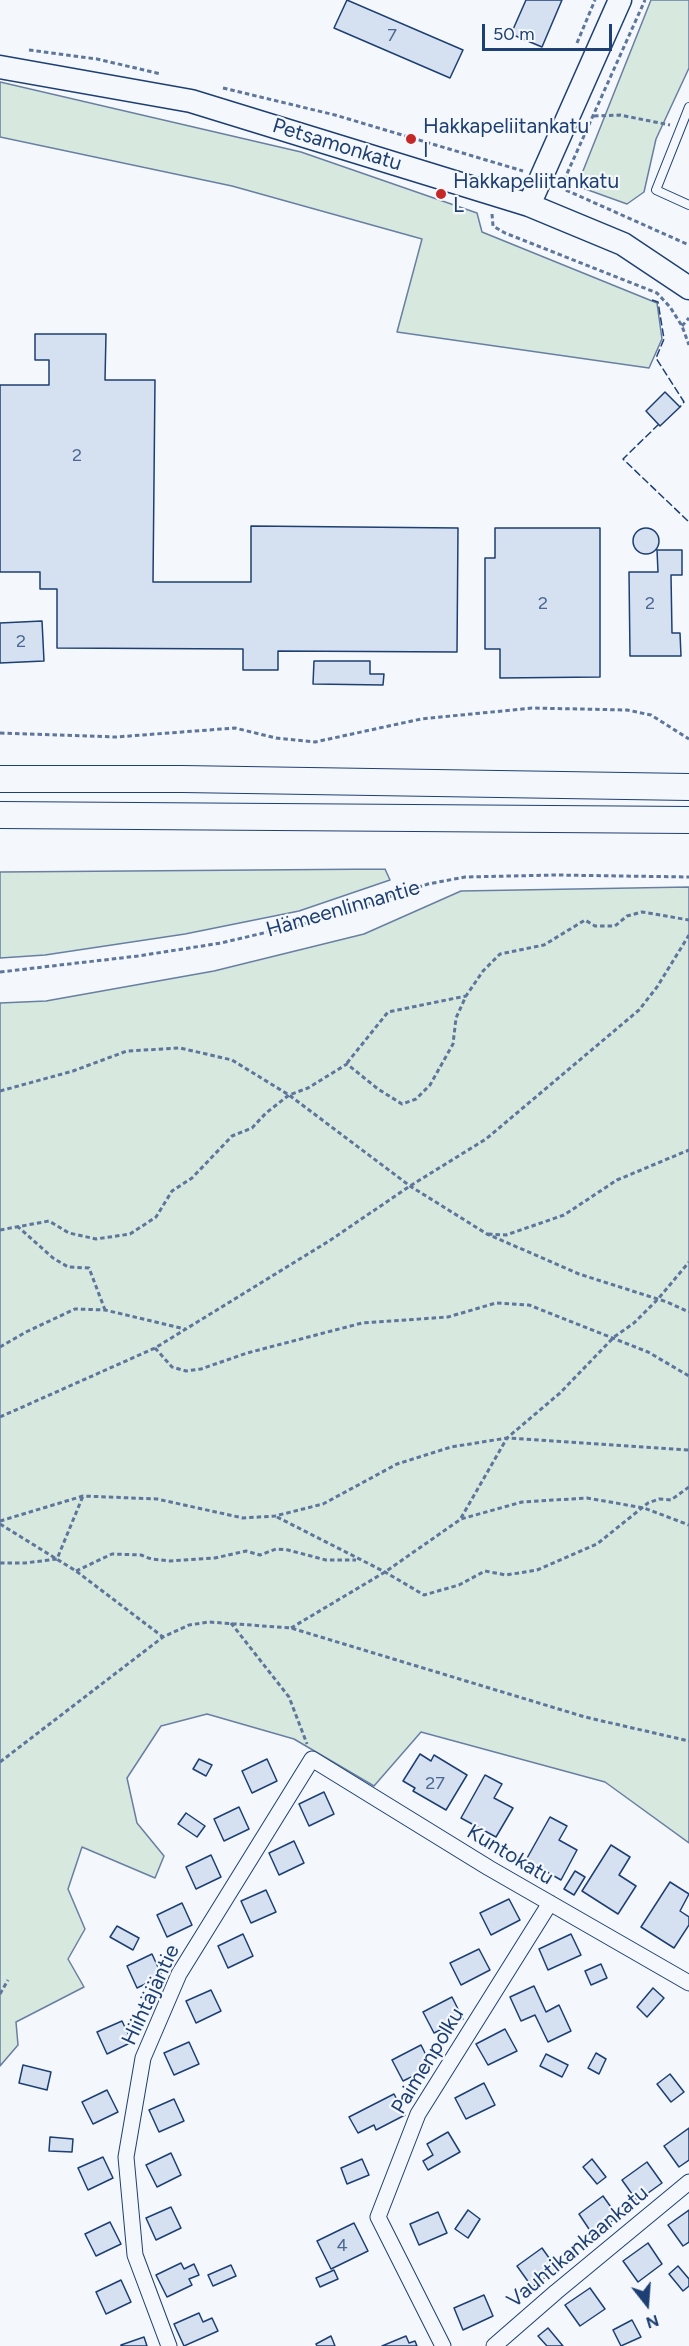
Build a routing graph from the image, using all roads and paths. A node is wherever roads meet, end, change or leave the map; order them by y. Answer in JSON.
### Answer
{"nodes":[{"id":1,"x":620,"y":0,"type":"edge"},
{"id":2,"x":645,"y":0,"type":"edge"},
{"id":3,"x":0,"y":67,"type":"edge"},
{"id":4,"x":689,"y":107,"type":"edge"},
{"id":5,"x":594,"y":116,"type":"junction"},
{"id":6,"x":682,"y":126,"type":"junction"},
{"id":7,"x":529,"y":205,"type":"junction"},
{"id":8,"x":689,"y":205,"type":"edge"},
{"id":9,"x":491,"y":210,"type":"dead end"},
{"id":10,"x":689,"y":245,"type":"edge"},
{"id":11,"x":689,"y":288,"type":"edge"},
{"id":12,"x":689,"y":318,"type":"edge"},
{"id":13,"x":682,"y":326,"type":"junction"},
{"id":14,"x":689,"y":345,"type":"edge"},
{"id":15,"x":0,"y":733,"type":"edge"},
{"id":16,"x":689,"y":739,"type":"edge"},
{"id":17,"x":0,"y":779,"type":"edge"},
{"id":18,"x":689,"y":787,"type":"edge"},
{"id":19,"x":0,"y":815,"type":"edge"},
{"id":20,"x":689,"y":820,"type":"edge"},
{"id":21,"x":689,"y":877,"type":"edge"},
{"id":22,"x":689,"y":920,"type":"edge"},
{"id":23,"x":689,"y":935,"type":"edge"},
{"id":24,"x":0,"y":972,"type":"edge"},
{"id":25,"x":466,"y":996,"type":"junction"},
{"id":26,"x":347,"y":1064,"type":"junction"},
{"id":27,"x":0,"y":1091,"type":"edge"},
{"id":28,"x":289,"y":1095,"type":"junction"},
{"id":29,"x":689,"y":1150,"type":"edge"},
{"id":30,"x":410,"y":1186,"type":"junction"},
{"id":31,"x":17,"y":1226,"type":"junction"},
{"id":32,"x":0,"y":1230,"type":"edge"},
{"id":33,"x":487,"y":1234,"type":"junction"},
{"id":34,"x":689,"y":1262,"type":"edge"},
{"id":35,"x":658,"y":1299,"type":"junction"},
{"id":36,"x":105,"y":1310,"type":"junction"},
{"id":37,"x":689,"y":1312,"type":"edge"},
{"id":38,"x":186,"y":1329,"type":"junction"},
{"id":39,"x":614,"y":1338,"type":"junction"},
{"id":40,"x":0,"y":1347,"type":"edge"},
{"id":41,"x":155,"y":1348,"type":"junction"},
{"id":42,"x":689,"y":1376,"type":"edge"},
{"id":43,"x":0,"y":1417,"type":"edge"},
{"id":44,"x":507,"y":1438,"type":"junction"},
{"id":45,"x":689,"y":1450,"type":"edge"},
{"id":46,"x":689,"y":1487,"type":"edge"},
{"id":47,"x":83,"y":1496,"type":"junction"},
{"id":48,"x":644,"y":1508,"type":"junction"},
{"id":49,"x":275,"y":1516,"type":"junction"},
{"id":50,"x":461,"y":1519,"type":"junction"},
{"id":51,"x":0,"y":1523,"type":"edge"},
{"id":52,"x":689,"y":1525,"type":"edge"},
{"id":53,"x":57,"y":1559,"type":"junction"},
{"id":54,"x":358,"y":1560,"type":"junction"},
{"id":55,"x":0,"y":1563,"type":"edge"},
{"id":56,"x":76,"y":1571,"type":"junction"},
{"id":57,"x":385,"y":1572,"type":"junction"},
{"id":58,"x":231,"y":1623,"type":"junction"},
{"id":59,"x":291,"y":1628,"type":"junction"},
{"id":60,"x":163,"y":1637,"type":"junction"},
{"id":61,"x":689,"y":1742,"type":"edge"},
{"id":62,"x":312,"y":1759,"type":"junction"},
{"id":63,"x":0,"y":1762,"type":"edge"},
{"id":64,"x":550,"y":1903,"type":"junction"},
{"id":65,"x":8,"y":1980,"type":"dead end"},
{"id":66,"x":689,"y":1983,"type":"edge"},
{"id":67,"x":0,"y":1994,"type":"edge"},
{"id":68,"x":689,"y":2182,"type":"edge"},
{"id":69,"x":169,"y":2346,"type":"edge"},
{"id":70,"x":443,"y":2346,"type":"edge"},
{"id":71,"x":494,"y":2346,"type":"edge"}],
"edges":[{"from":1,"to":7,"type":"street"},
{"from":2,"to":5,"type":"path"},
{"from":3,"to":7,"type":"street","name":"Petsamonkatu"},
{"from":4,"to":6,"type":"lane"},
{"from":5,"to":6,"type":"path"},
{"from":5,"to":10,"type":"path"},
{"from":6,"to":8,"type":"lane"},
{"from":7,"to":11,"type":"street","name":"Petsamonkatu"},
{"from":9,"to":13,"type":"path"},
{"from":12,"to":13,"type":"path"},
{"from":13,"to":14,"type":"path"},
{"from":15,"to":16,"type":"path"},
{"from":17,"to":18,"type":"main road"},
{"from":19,"to":20,"type":"main road"},
{"from":21,"to":24,"type":"path","name":"Hämeenlinnantie"},
{"from":22,"to":25,"type":"path"},
{"from":23,"to":30,"type":"path"},
{"from":25,"to":26,"type":"path"},
{"from":25,"to":26,"type":"path"},
{"from":26,"to":28,"type":"path"},
{"from":27,"to":28,"type":"path"},
{"from":28,"to":30,"type":"path"},
{"from":28,"to":31,"type":"path"},
{"from":29,"to":33,"type":"path"},
{"from":30,"to":33,"type":"path"},
{"from":30,"to":38,"type":"path"},
{"from":31,"to":32,"type":"path"},
{"from":31,"to":36,"type":"path"},
{"from":33,"to":35,"type":"path"},
{"from":34,"to":35,"type":"path"},
{"from":35,"to":37,"type":"path"},
{"from":35,"to":39,"type":"path"},
{"from":36,"to":38,"type":"path"},
{"from":36,"to":40,"type":"path"},
{"from":38,"to":41,"type":"path"},
{"from":39,"to":41,"type":"path"},
{"from":39,"to":42,"type":"path"},
{"from":39,"to":44,"type":"path"},
{"from":41,"to":43,"type":"path"},
{"from":44,"to":45,"type":"path"},
{"from":44,"to":49,"type":"path"},
{"from":44,"to":50,"type":"path"},
{"from":46,"to":48,"type":"path"},
{"from":47,"to":49,"type":"path"},
{"from":47,"to":51,"type":"path"},
{"from":47,"to":53,"type":"path"},
{"from":48,"to":50,"type":"path"},
{"from":48,"to":52,"type":"path"},
{"from":48,"to":57,"type":"path"},
{"from":49,"to":54,"type":"path"},
{"from":50,"to":57,"type":"path"},
{"from":51,"to":53,"type":"path"},
{"from":53,"to":55,"type":"path"},
{"from":53,"to":56,"type":"path"},
{"from":54,"to":56,"type":"path"},
{"from":54,"to":57,"type":"path"},
{"from":56,"to":60,"type":"path"},
{"from":57,"to":59,"type":"path"},
{"from":58,"to":59,"type":"path"},
{"from":58,"to":60,"type":"path"},
{"from":58,"to":62,"type":"path"},
{"from":59,"to":61,"type":"path"},
{"from":60,"to":63,"type":"path"},
{"from":62,"to":64,"type":"street","name":"Kuntokatu"},
{"from":62,"to":69,"type":"street","name":"Hiihtäjäntie"},
{"from":64,"to":66,"type":"street","name":"Kuntokatu"},
{"from":64,"to":70,"type":"street","name":"Paimenpolku"},
{"from":65,"to":67,"type":"path"},
{"from":68,"to":71,"type":"street","name":"Vauhtikankaankatu"}]}
